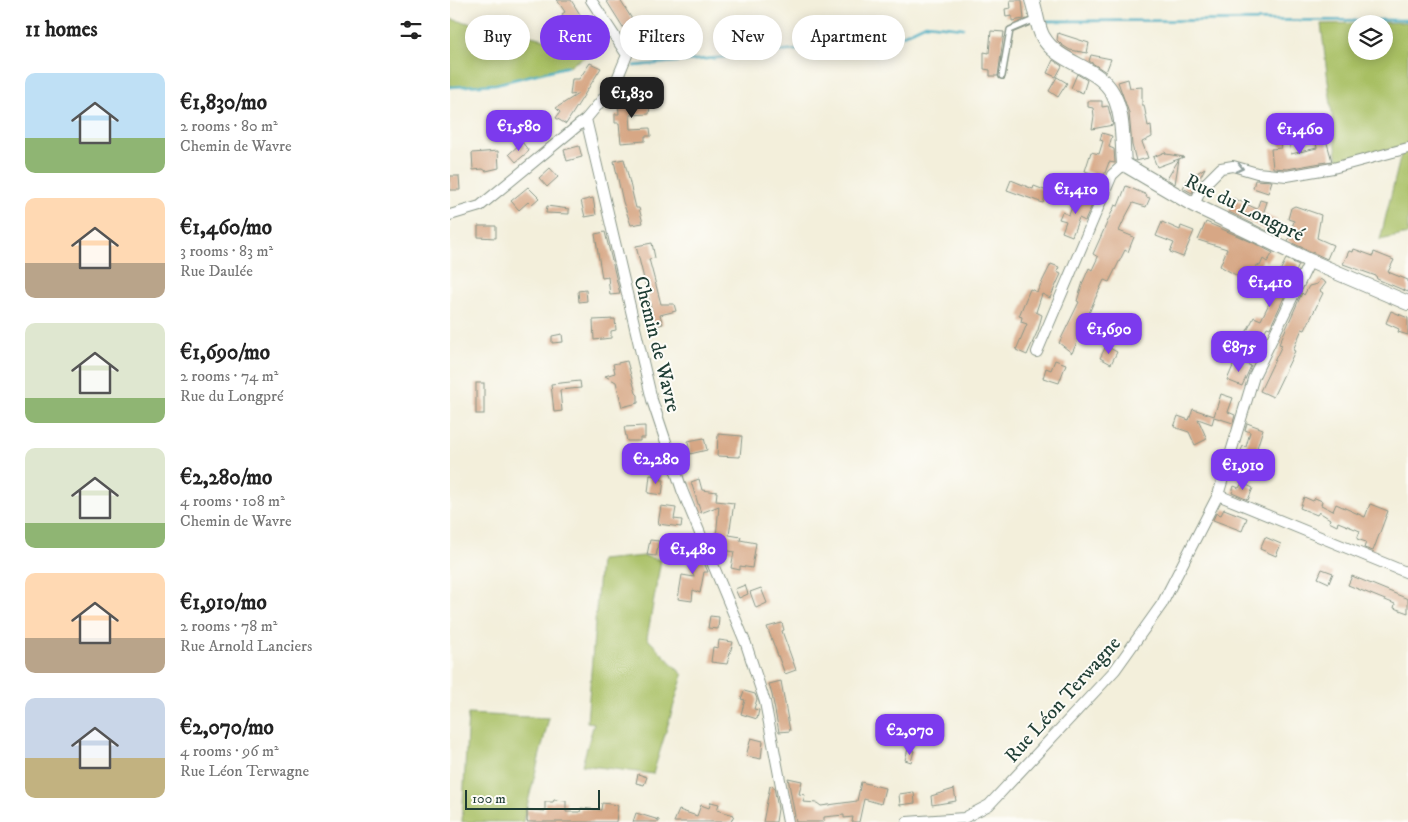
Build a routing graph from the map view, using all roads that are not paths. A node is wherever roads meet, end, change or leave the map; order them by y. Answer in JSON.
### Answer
{"nodes":[{"id":1,"x":591,"y":0,"type":"edge"},
{"id":2,"x":1032,"y":0,"type":"edge"},
{"id":3,"x":1038,"y":18,"type":"junction"},
{"id":4,"x":1002,"y":76,"type":"dead end"},
{"id":5,"x":586,"y":119,"type":"junction"},
{"id":6,"x":1408,"y":148,"type":"edge"},
{"id":7,"x":1124,"y":164,"type":"junction"},
{"id":8,"x":1194,"y":205,"type":"junction"},
{"id":9,"x":450,"y":215,"type":"edge"},
{"id":10,"x":1310,"y":261,"type":"junction"},
{"id":11,"x":1408,"y":303,"type":"edge"},
{"id":12,"x":1037,"y":352,"type":"dead end"},
{"id":13,"x":1218,"y":495,"type":"junction"},
{"id":14,"x":1408,"y":573,"type":"edge"},
{"id":15,"x":788,"y":822,"type":"edge"},
{"id":16,"x":907,"y":822,"type":"edge"}],
"edges":[{"from":1,"to":5,"type":"street"},
{"from":2,"to":3,"type":"street"},
{"from":3,"to":4,"type":"lane"},
{"from":3,"to":7,"type":"street"},
{"from":5,"to":9,"type":"street"},
{"from":5,"to":15,"type":"street","name":"Chemin de Wavre"},
{"from":8,"to":6,"type":"street","one_way":true},
{"from":7,"to":8,"type":"street","name":"Rue du Longpré"},
{"from":7,"to":12,"type":"street"},
{"from":8,"to":10,"type":"street","name":"Rue du Longpré"},
{"from":10,"to":11,"type":"street","name":"Rue du Longpré"},
{"from":10,"to":13,"type":"street","name":"Rue Léon Terwagne"},
{"from":13,"to":14,"type":"street"},
{"from":13,"to":16,"type":"street","name":"Rue Léon Terwagne"}]}
